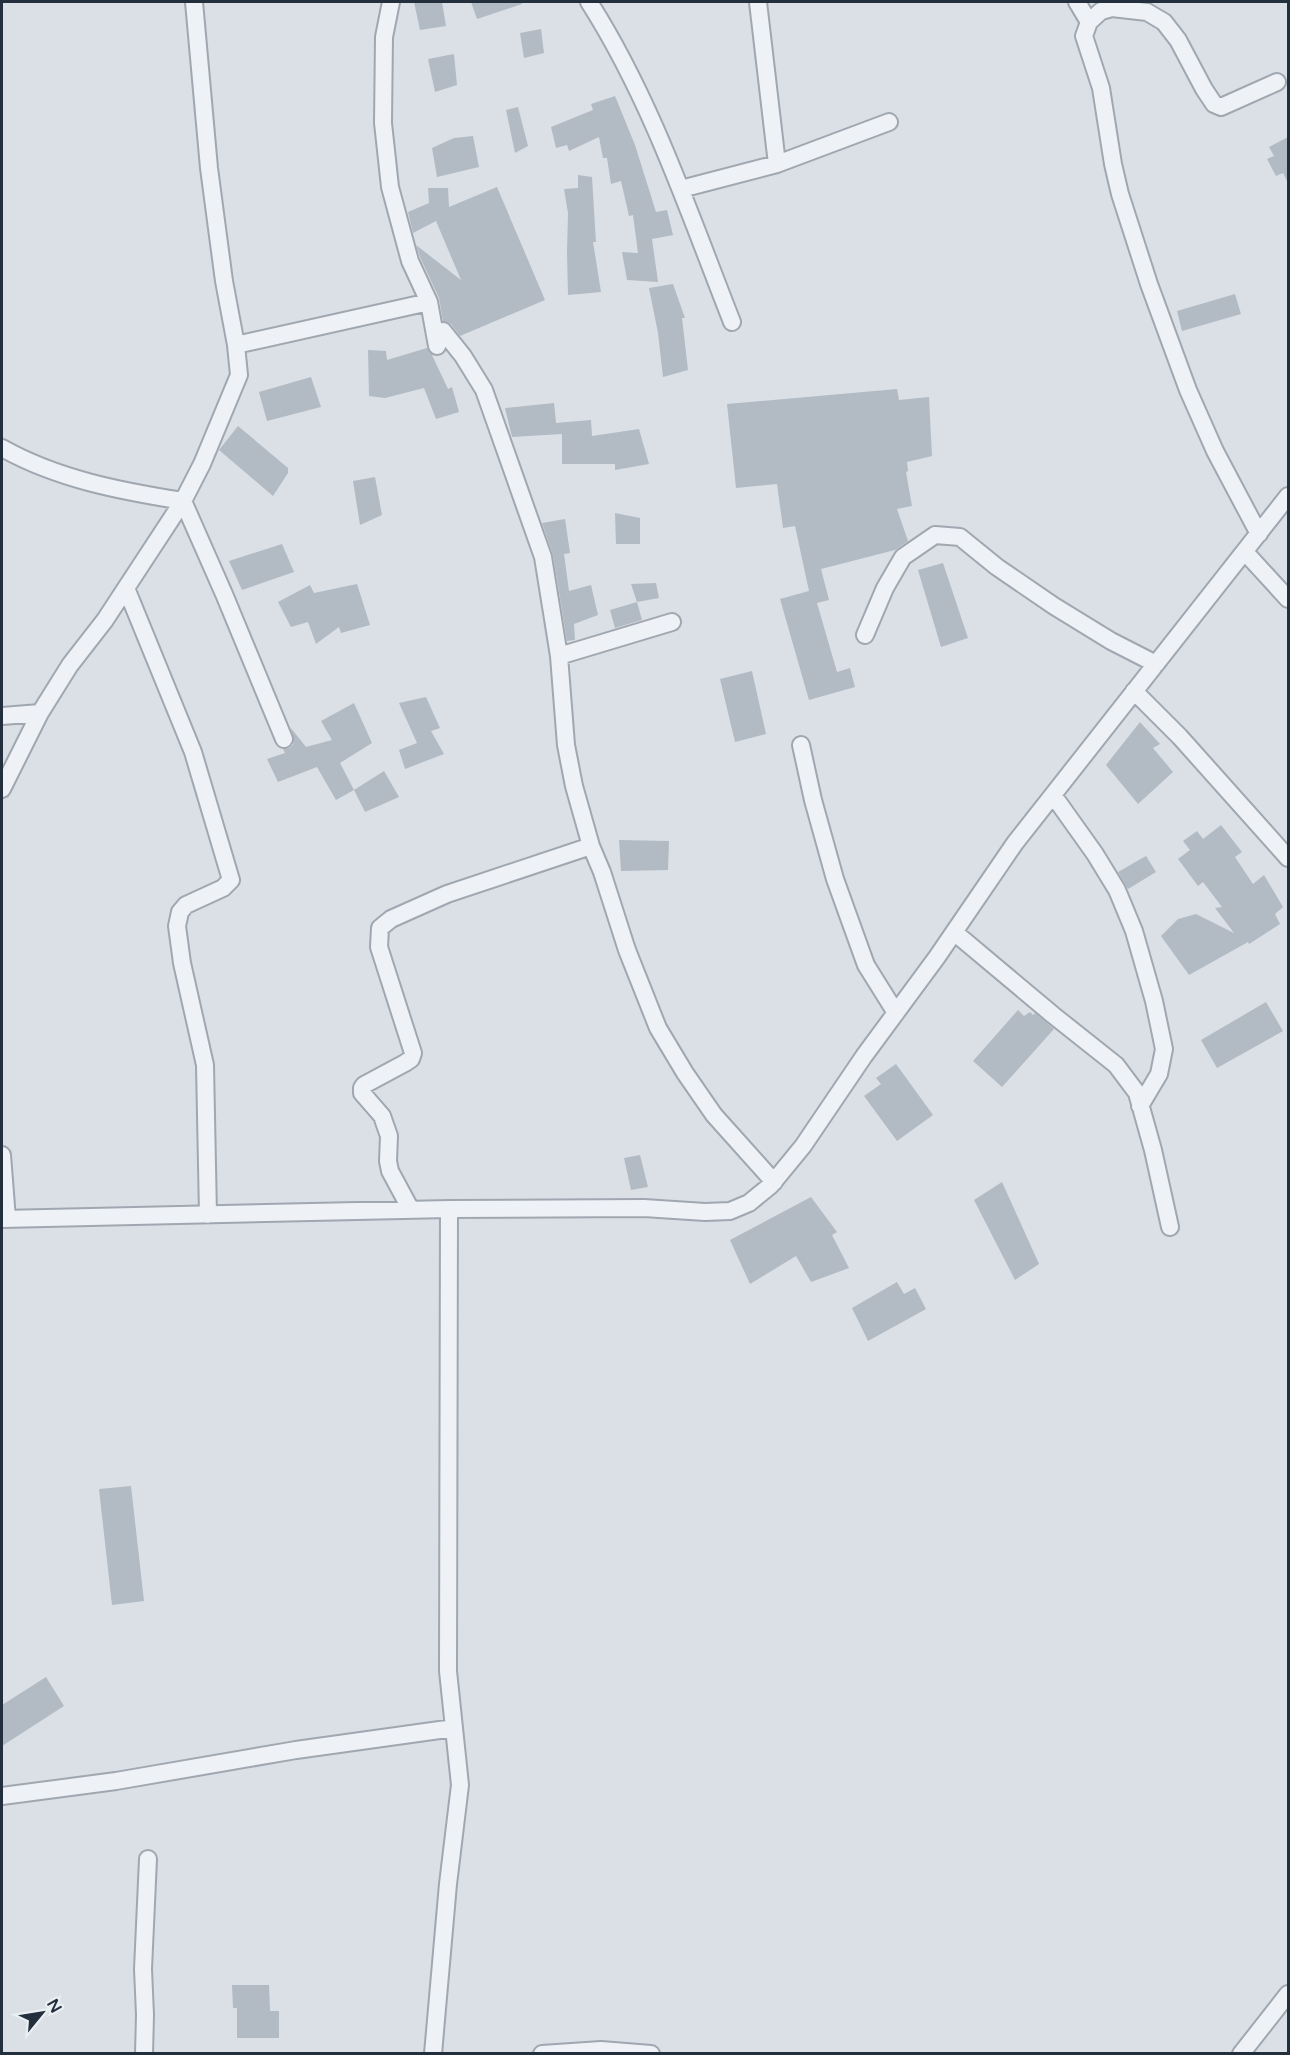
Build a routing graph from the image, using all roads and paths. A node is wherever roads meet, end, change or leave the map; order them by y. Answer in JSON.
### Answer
{"nodes":[{"id":1,"x":194,"y":2,"type":"edge"},
{"id":2,"x":391,"y":2,"type":"edge"},
{"id":3,"x":589,"y":2,"type":"edge"},
{"id":4,"x":758,"y":2,"type":"edge"},
{"id":5,"x":1077,"y":2,"type":"edge"},
{"id":6,"x":1089,"y":22,"type":"junction"},
{"id":7,"x":1277,"y":82,"type":"dead end"},
{"id":8,"x":889,"y":122,"type":"dead end"},
{"id":9,"x":777,"y":164,"type":"junction"},
{"id":10,"x":681,"y":189,"type":"junction"},
{"id":11,"x":429,"y":302,"type":"junction"},
{"id":12,"x":732,"y":322,"type":"dead end"},
{"id":13,"x":236,"y":345,"type":"junction"},
{"id":14,"x":2,"y":448,"type":"edge"},
{"id":15,"x":1288,"y":496,"type":"edge"},
{"id":16,"x":183,"y":501,"type":"junction"},
{"id":17,"x":1259,"y":534,"type":"junction"},
{"id":18,"x":1245,"y":552,"type":"junction"},
{"id":19,"x":126,"y":588,"type":"junction"},
{"id":20,"x":1288,"y":599,"type":"edge"},
{"id":21,"x":672,"y":622,"type":"dead end"},
{"id":22,"x":865,"y":635,"type":"dead end"},
{"id":23,"x":559,"y":656,"type":"junction"},
{"id":24,"x":1156,"y":664,"type":"junction"},
{"id":25,"x":1134,"y":691,"type":"junction"},
{"id":26,"x":40,"y":713,"type":"junction"},
{"id":27,"x":2,"y":716,"type":"edge"},
{"id":28,"x":284,"y":740,"type":"dead end"},
{"id":29,"x":801,"y":745,"type":"dead end"},
{"id":30,"x":2,"y":789,"type":"edge"},
{"id":31,"x":1053,"y":795,"type":"junction"},
{"id":32,"x":591,"y":846,"type":"junction"},
{"id":33,"x":1288,"y":858,"type":"edge"},
{"id":34,"x":954,"y":932,"type":"junction"},
{"id":35,"x":896,"y":1013,"type":"junction"},
{"id":36,"x":1140,"y":1106,"type":"junction"},
{"id":37,"x":2,"y":1155,"type":"edge"},
{"id":38,"x":774,"y":1182,"type":"junction"},
{"id":39,"x":448,"y":1209,"type":"junction"},
{"id":40,"x":411,"y":1210,"type":"junction"},
{"id":41,"x":208,"y":1215,"type":"junction"},
{"id":42,"x":4,"y":1219,"type":"edge"},
{"id":43,"x":1170,"y":1227,"type":"dead end"},
{"id":44,"x":454,"y":1728,"type":"junction"},
{"id":45,"x":2,"y":1796,"type":"edge"},
{"id":46,"x":148,"y":1859,"type":"dead end"},
{"id":47,"x":1288,"y":1994,"type":"edge"},
{"id":48,"x":144,"y":2054,"type":"edge"},
{"id":49,"x":433,"y":2054,"type":"edge"},
{"id":50,"x":542,"y":2054,"type":"edge"},
{"id":51,"x":651,"y":2054,"type":"edge"},
{"id":52,"x":1240,"y":2054,"type":"edge"}],
"edges":[{"from":1,"to":13,"type":"street"},
{"from":2,"to":11,"type":"street"},
{"from":3,"to":10,"type":"street"},
{"from":4,"to":9,"type":"street"},
{"from":5,"to":6,"type":"street"},
{"from":6,"to":7,"type":"street"},
{"from":6,"to":17,"type":"street"},
{"from":8,"to":9,"type":"street"},
{"from":9,"to":10,"type":"street"},
{"from":10,"to":12,"type":"street"},
{"from":11,"to":13,"type":"street"},
{"from":11,"to":23,"type":"street"},
{"from":13,"to":16,"type":"street"},
{"from":14,"to":16,"type":"street"},
{"from":15,"to":17,"type":"street"},
{"from":16,"to":19,"type":"street"},
{"from":16,"to":28,"type":"street"},
{"from":17,"to":18,"type":"street"},
{"from":18,"to":20,"type":"street"},
{"from":18,"to":24,"type":"street"},
{"from":19,"to":26,"type":"street"},
{"from":19,"to":41,"type":"street"},
{"from":21,"to":23,"type":"street"},
{"from":22,"to":24,"type":"street"},
{"from":23,"to":32,"type":"street"},
{"from":24,"to":25,"type":"street"},
{"from":25,"to":31,"type":"street"},
{"from":25,"to":33,"type":"street"},
{"from":26,"to":27,"type":"street"},
{"from":26,"to":30,"type":"street"},
{"from":29,"to":35,"type":"street"},
{"from":31,"to":34,"type":"street"},
{"from":31,"to":36,"type":"street"},
{"from":32,"to":38,"type":"street"},
{"from":32,"to":40,"type":"street"},
{"from":34,"to":35,"type":"street"},
{"from":34,"to":36,"type":"street"},
{"from":35,"to":38,"type":"street"},
{"from":36,"to":43,"type":"street"},
{"from":37,"to":42,"type":"street"},
{"from":38,"to":39,"type":"street"},
{"from":39,"to":40,"type":"street"},
{"from":39,"to":44,"type":"street"},
{"from":40,"to":41,"type":"street"},
{"from":41,"to":42,"type":"street"},
{"from":44,"to":45,"type":"street"},
{"from":44,"to":49,"type":"street"},
{"from":46,"to":48,"type":"street"},
{"from":47,"to":52,"type":"street"},
{"from":50,"to":51,"type":"street"}]}
